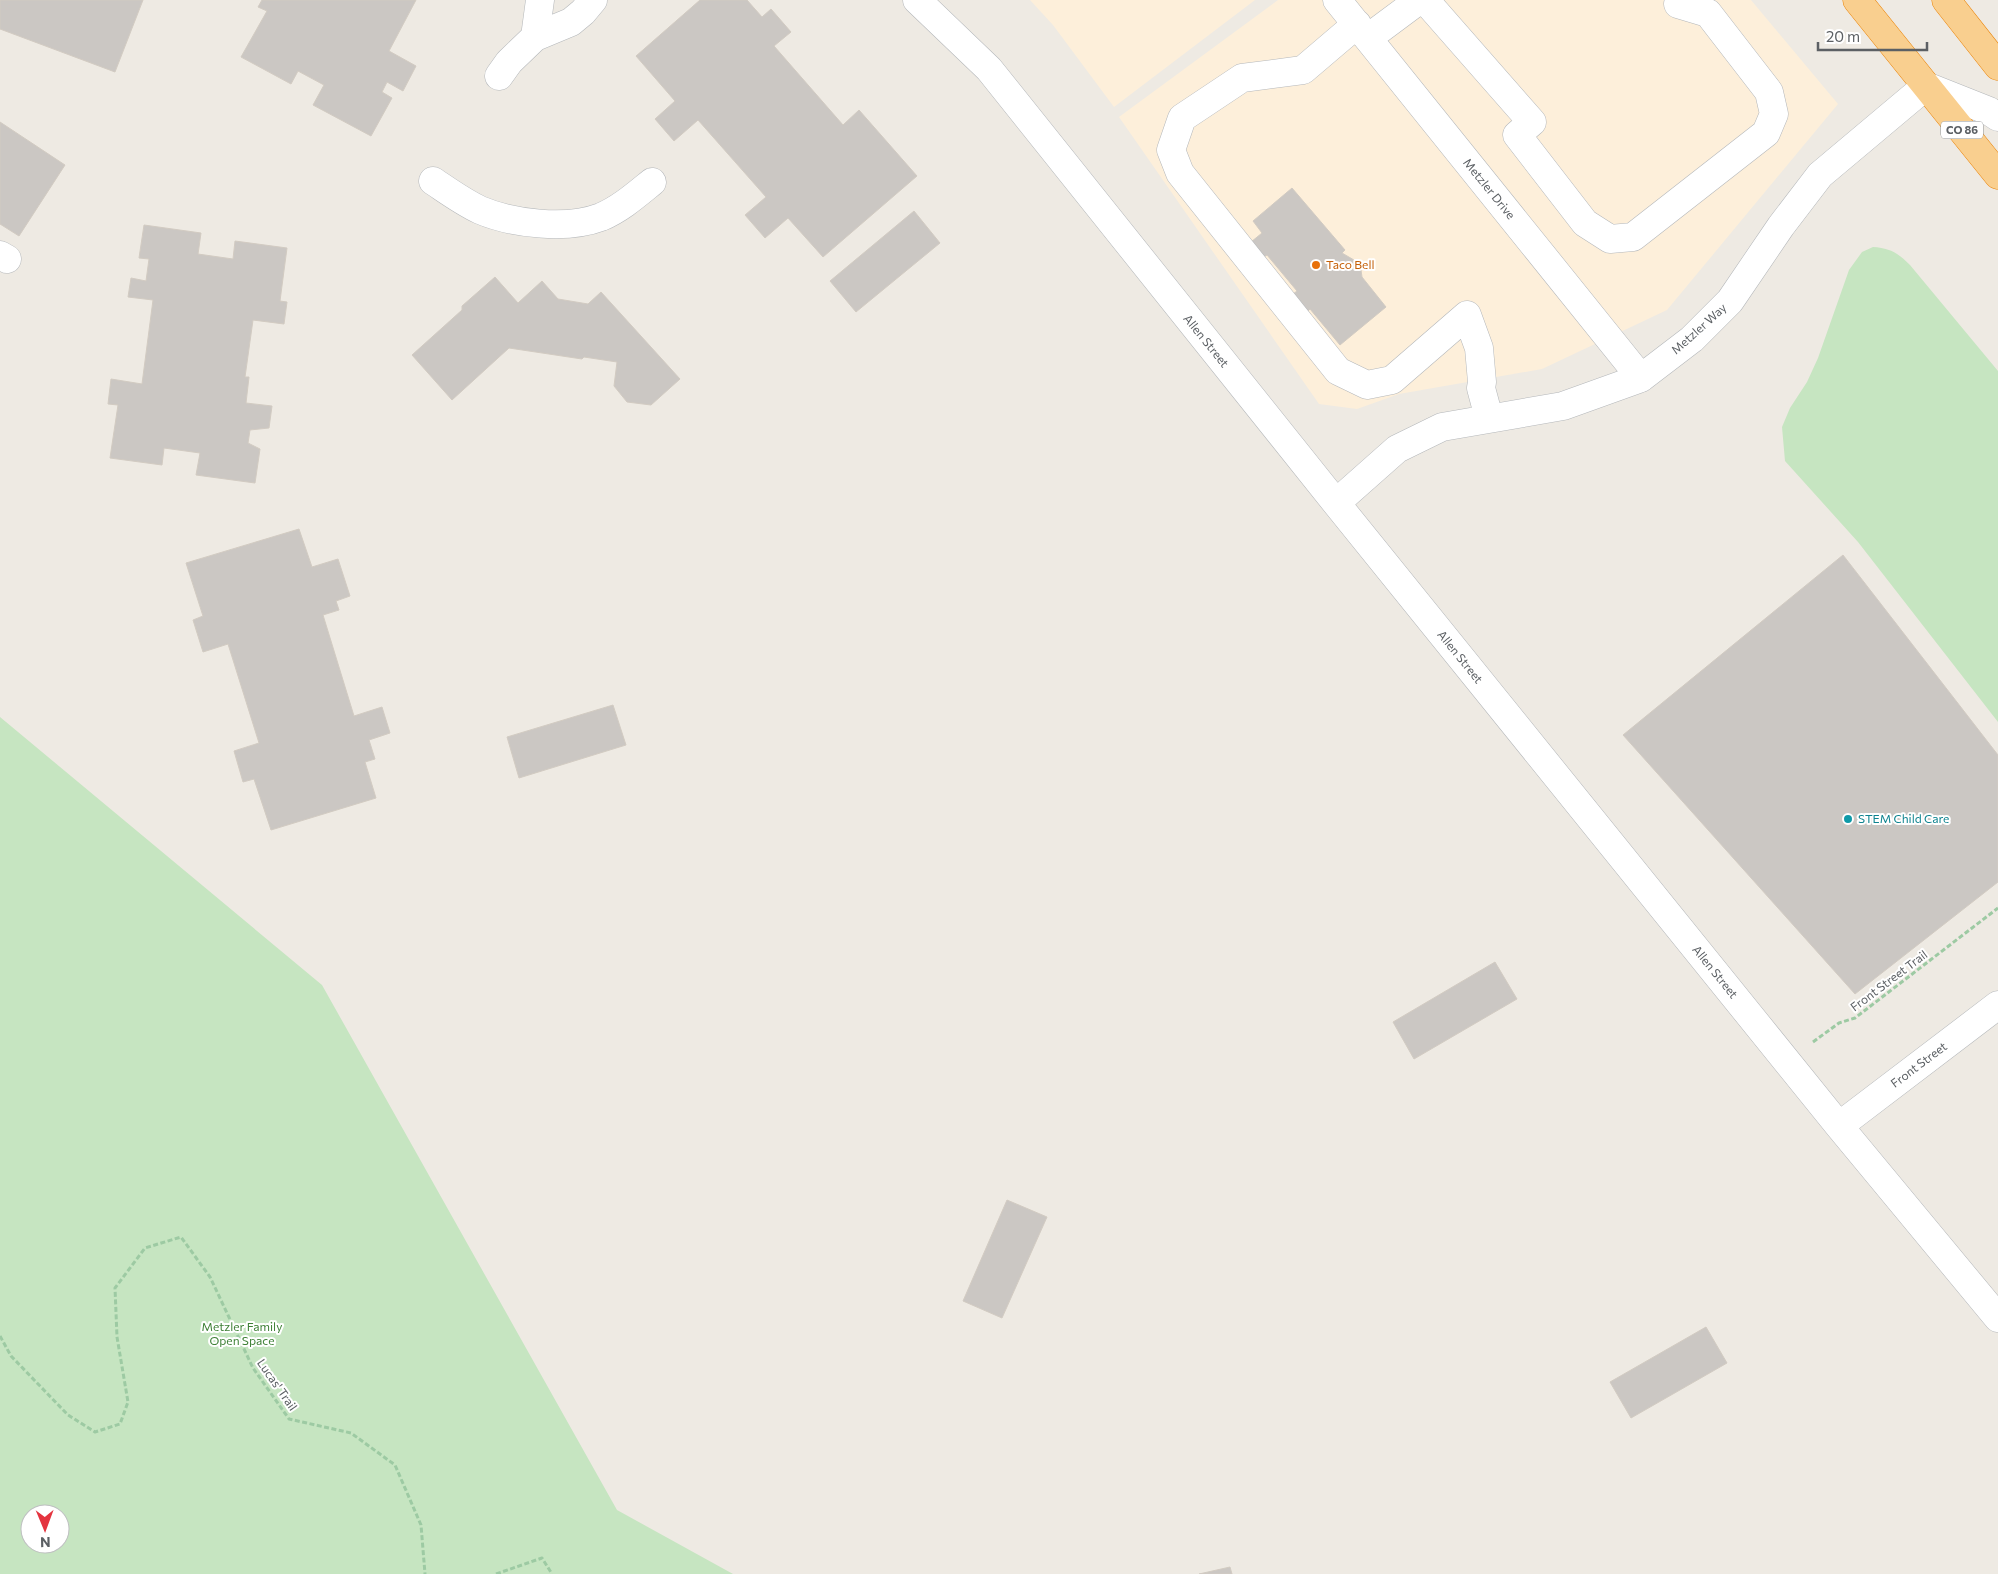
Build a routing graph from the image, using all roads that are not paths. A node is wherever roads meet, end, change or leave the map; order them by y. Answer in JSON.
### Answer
{"nodes":[{"id":1,"x":540,"y":0,"type":"edge"},
{"id":2,"x":593,"y":0,"type":"edge"},
{"id":3,"x":917,"y":0,"type":"edge"},
{"id":4,"x":1337,"y":0,"type":"edge"},
{"id":5,"x":1419,"y":0,"type":"edge"},
{"id":6,"x":1425,"y":0,"type":"edge"},
{"id":7,"x":1857,"y":0,"type":"edge"},
{"id":8,"x":1946,"y":0,"type":"edge"},
{"id":9,"x":1678,"y":4,"type":"dead end"},
{"id":10,"x":1362,"y":31,"type":"junction"},
{"id":11,"x":535,"y":37,"type":"junction"},
{"id":12,"x":1998,"y":66,"type":"edge"},
{"id":13,"x":499,"y":76,"type":"dead end"},
{"id":14,"x":1926,"y":86,"type":"junction"},
{"id":15,"x":1998,"y":117,"type":"edge"},
{"id":16,"x":1998,"y":174,"type":"edge"},
{"id":17,"x":433,"y":181,"type":"dead end"},
{"id":18,"x":652,"y":182,"type":"dead end"},
{"id":19,"x":1641,"y":378,"type":"junction"},
{"id":20,"x":1489,"y":418,"type":"junction"},
{"id":21,"x":1336,"y":503,"type":"junction"},
{"id":22,"x":1998,"y":1004,"type":"edge"},
{"id":23,"x":1839,"y":1126,"type":"junction"},
{"id":24,"x":1998,"y":1318,"type":"edge"}],
"edges":[{"from":1,"to":11,"type":"street"},
{"from":2,"to":11,"type":"street"},
{"from":3,"to":21,"type":"street","name":"Allen Street"},
{"from":4,"to":10,"type":"street","name":"Metzler Drive"},
{"from":5,"to":10,"type":"street"},
{"from":6,"to":9,"type":"street"},
{"from":7,"to":14,"type":"highway","number":"CO 86"},
{"from":8,"to":12,"type":"highway"},
{"from":10,"to":19,"type":"street","name":"Metzler Drive"},
{"from":10,"to":20,"type":"street"},
{"from":11,"to":13,"type":"street"},
{"from":14,"to":15,"type":"street"},
{"from":14,"to":16,"type":"highway","number":"CO 86"},
{"from":14,"to":19,"type":"street","name":"Metzler Way"},
{"from":17,"to":18,"type":"street"},
{"from":19,"to":20,"type":"street","name":"Metzler Way"},
{"from":20,"to":21,"type":"street","name":"Metzler Way"},
{"from":21,"to":23,"type":"street","name":"Allen Street"},
{"from":22,"to":23,"type":"street","name":"Front Street"},
{"from":23,"to":24,"type":"street","name":"Allen Street"}]}
